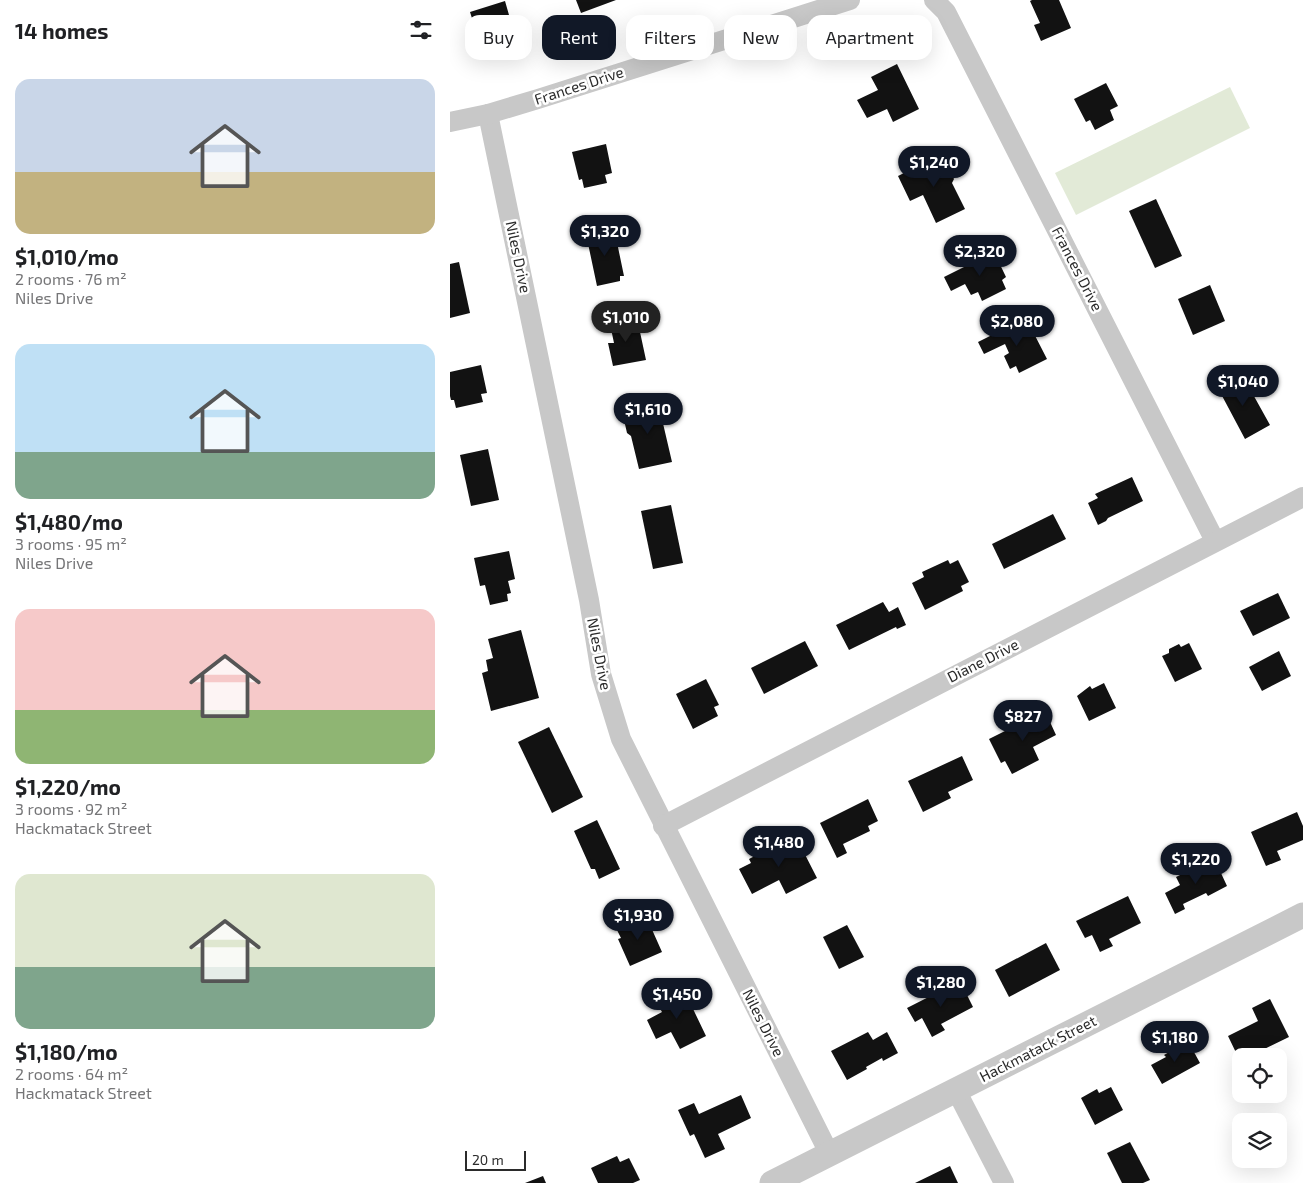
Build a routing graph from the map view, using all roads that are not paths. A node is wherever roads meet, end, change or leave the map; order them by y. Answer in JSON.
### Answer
{"nodes":[{"id":1,"x":850,"y":0,"type":"edge"},
{"id":2,"x":934,"y":0,"type":"edge"},
{"id":3,"x":488,"y":114,"type":"junction"},
{"id":4,"x":450,"y":122,"type":"edge"},
{"id":5,"x":1303,"y":497,"type":"edge"},
{"id":6,"x":1216,"y":541,"type":"junction"},
{"id":7,"x":664,"y":826,"type":"junction"},
{"id":8,"x":1303,"y":915,"type":"edge"},
{"id":9,"x":956,"y":1090,"type":"junction"},
{"id":10,"x":830,"y":1153,"type":"junction"},
{"id":11,"x":772,"y":1183,"type":"edge"},
{"id":12,"x":1004,"y":1183,"type":"edge"}],
"edges":[{"from":1,"to":3,"type":"street","name":"Frances Drive"},
{"from":2,"to":6,"type":"street","name":"Frances Drive"},
{"from":3,"to":4,"type":"street","name":"Frances Drive"},
{"from":3,"to":7,"type":"street","name":"Niles Drive"},
{"from":5,"to":6,"type":"street","name":"Diane Drive"},
{"from":6,"to":7,"type":"street","name":"Diane Drive"},
{"from":7,"to":10,"type":"street","name":"Niles Drive"},
{"from":8,"to":9,"type":"street","name":"Hackmatack Street"},
{"from":9,"to":10,"type":"street","name":"Hackmatack Street"},
{"from":9,"to":12,"type":"street"},
{"from":10,"to":11,"type":"street","name":"Hackmatack Street"}]}
